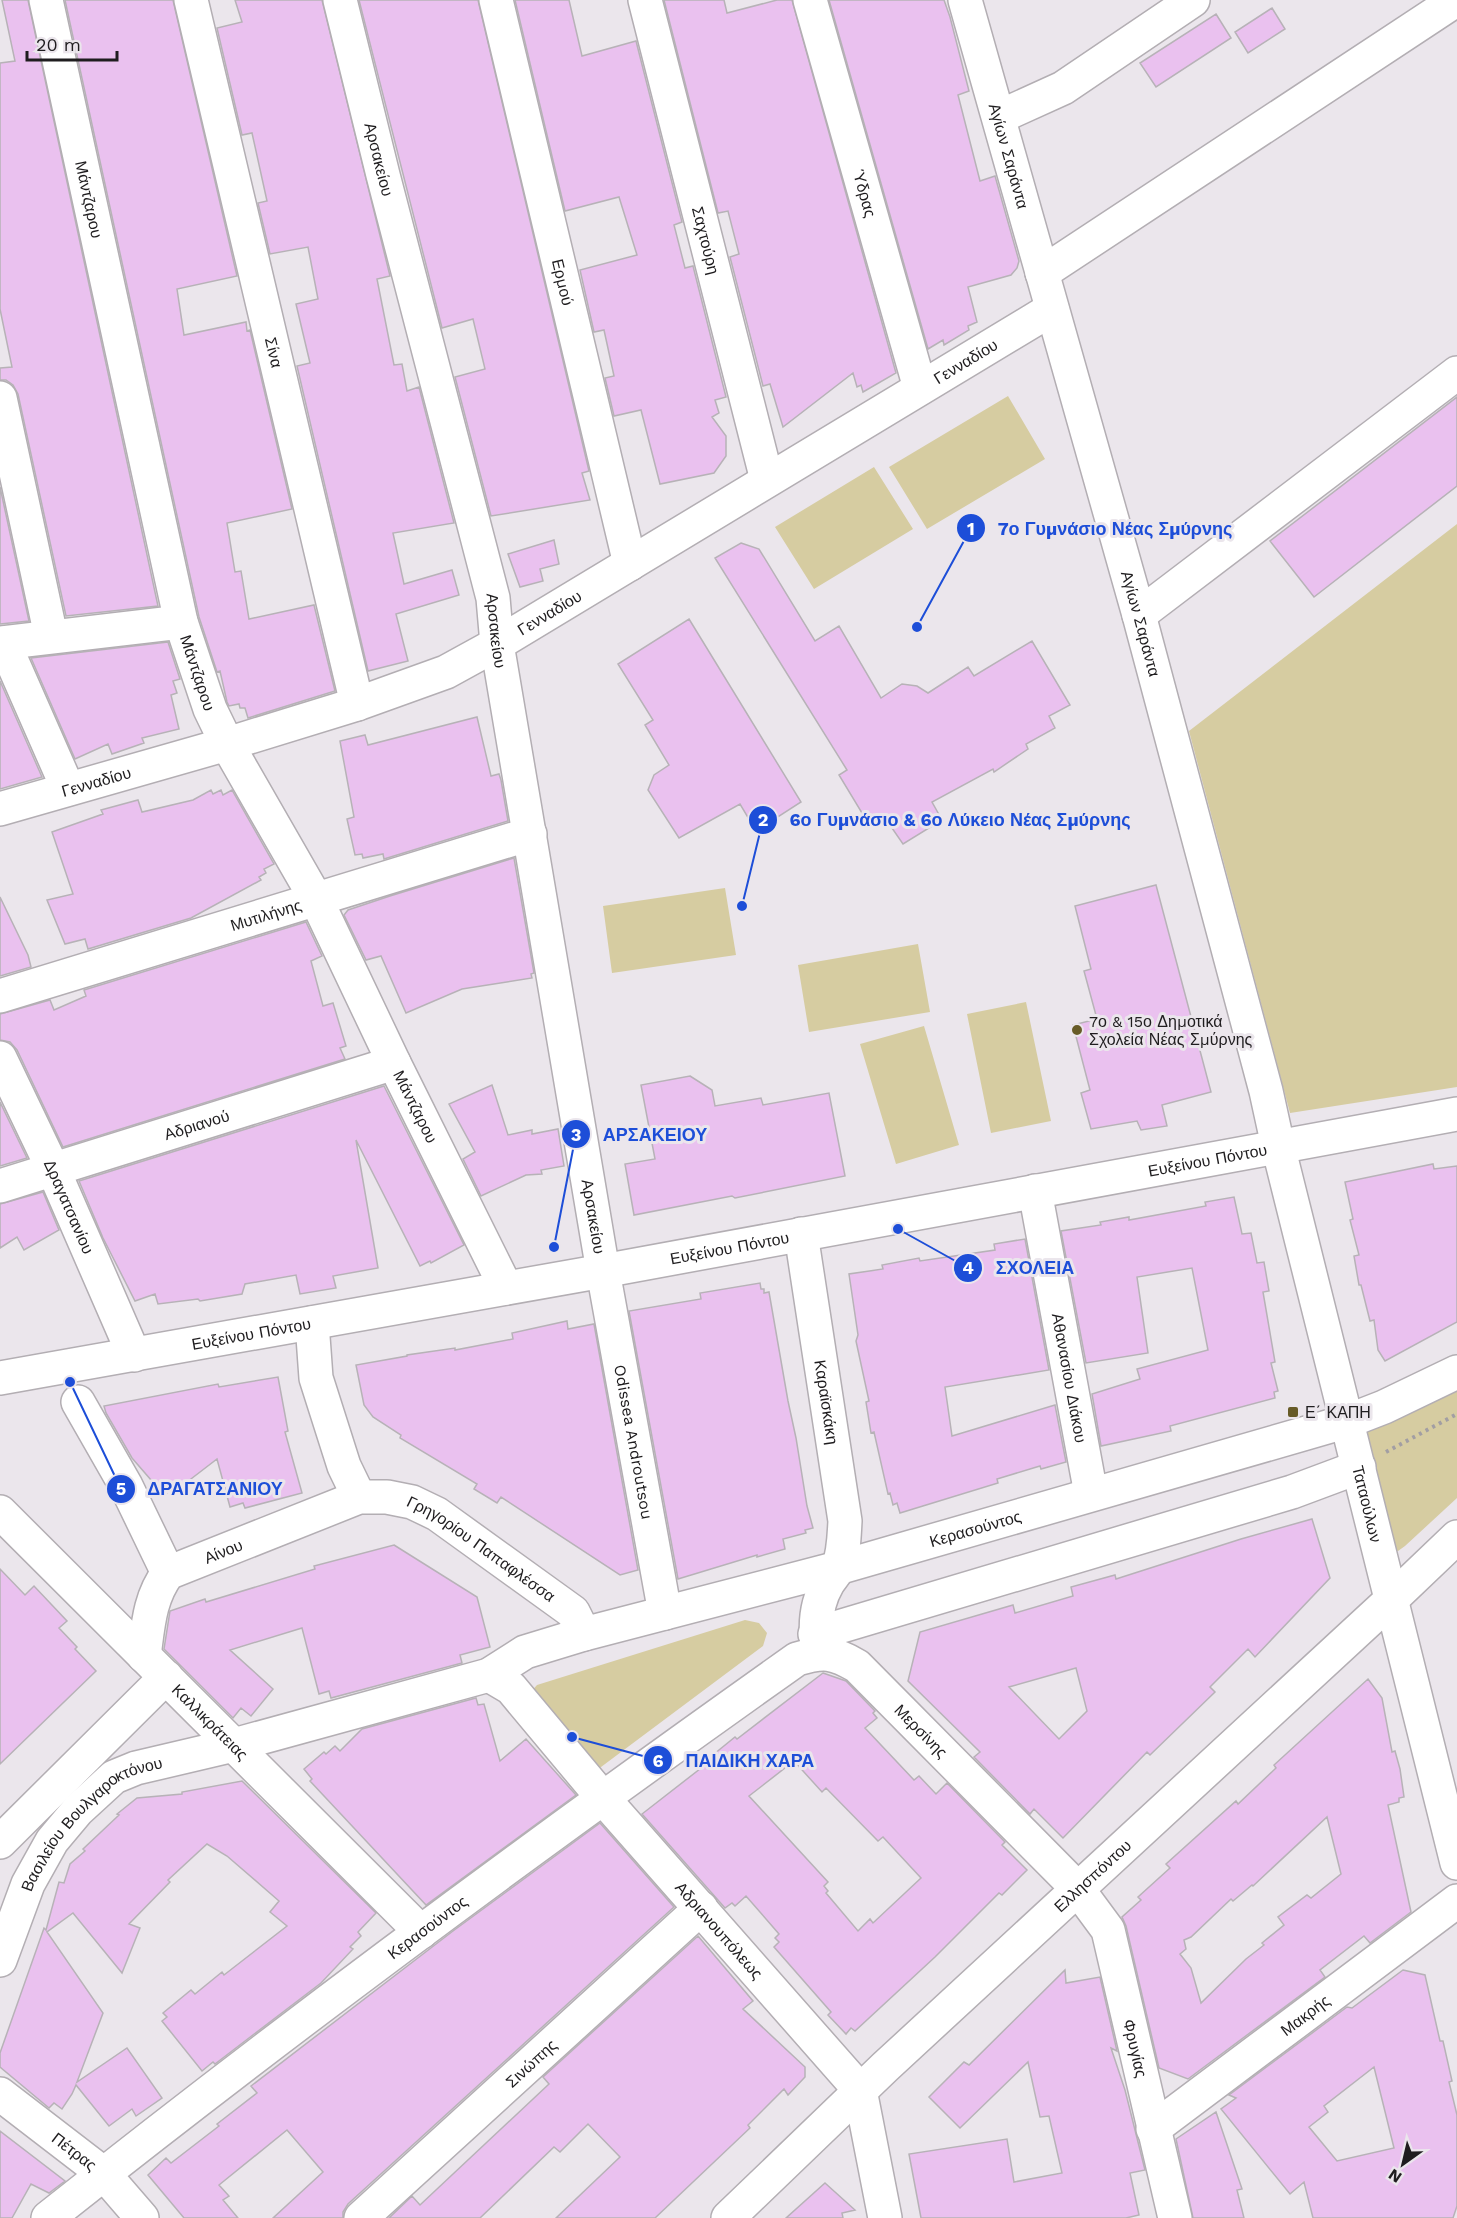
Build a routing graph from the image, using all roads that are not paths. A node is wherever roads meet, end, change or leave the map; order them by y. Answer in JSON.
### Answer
{"nodes":[{"id":1,"x":46,"y":0,"type":"edge"},
{"id":2,"x":191,"y":0,"type":"edge"},
{"id":3,"x":340,"y":0,"type":"edge"},
{"id":4,"x":496,"y":0,"type":"edge"},
{"id":5,"x":645,"y":0,"type":"edge"},
{"id":6,"x":810,"y":0,"type":"edge"},
{"id":7,"x":964,"y":0,"type":"edge"},
{"id":8,"x":1193,"y":0,"type":"edge"},
{"id":9,"x":1456,"y":0,"type":"edge"},
{"id":10,"x":999,"y":117,"type":"junction"},
{"id":11,"x":1042,"y":273,"type":"junction"},
{"id":12,"x":1052,"y":309,"type":"junction"},
{"id":13,"x":1457,"y":373,"type":"edge"},
{"id":14,"x":920,"y":388,"type":"junction"},
{"id":15,"x":0,"y":398,"type":"edge"},
{"id":16,"x":767,"y":480,"type":"junction"},
{"id":17,"x":630,"y":564,"type":"junction"},
{"id":18,"x":1139,"y":615,"type":"junction"},
{"id":19,"x":181,"y":622,"type":"junction"},
{"id":20,"x":51,"y":636,"type":"junction"},
{"id":21,"x":2,"y":643,"type":"edge"},
{"id":22,"x":497,"y":644,"type":"junction"},
{"id":23,"x":357,"y":704,"type":"junction"},
{"id":24,"x":227,"y":744,"type":"junction"},
{"id":25,"x":68,"y":789,"type":"junction"},
{"id":26,"x":0,"y":809,"type":"edge"},
{"id":27,"x":530,"y":834,"type":"junction"},
{"id":28,"x":316,"y":899,"type":"junction"},
{"id":29,"x":0,"y":996,"type":"edge"},
{"id":30,"x":0,"y":1058,"type":"edge"},
{"id":31,"x":393,"y":1063,"type":"junction"},
{"id":32,"x":1457,"y":1114,"type":"edge"},
{"id":33,"x":1278,"y":1146,"type":"junction"},
{"id":34,"x":53,"y":1169,"type":"junction"},
{"id":35,"x":0,"y":1186,"type":"edge"},
{"id":36,"x":1035,"y":1191,"type":"junction"},
{"id":37,"x":801,"y":1234,"type":"junction"},
{"id":38,"x":603,"y":1271,"type":"junction"},
{"id":39,"x":506,"y":1288,"type":"junction"},
{"id":40,"x":312,"y":1323,"type":"junction"},
{"id":41,"x":134,"y":1355,"type":"junction"},
{"id":42,"x":1457,"y":1372,"type":"edge"},
{"id":43,"x":0,"y":1378,"type":"edge"},
{"id":44,"x":78,"y":1402,"type":"dead end"},
{"id":45,"x":1348,"y":1421,"type":"junction"},
{"id":46,"x":1359,"y":1467,"type":"junction"},
{"id":47,"x":1091,"y":1494,"type":"junction"},
{"id":48,"x":359,"y":1497,"type":"junction"},
{"id":49,"x":0,"y":1512,"type":"edge"},
{"id":50,"x":1457,"y":1537,"type":"edge"},
{"id":51,"x":838,"y":1568,"type":"junction"},
{"id":52,"x":168,"y":1573,"type":"junction"},
{"id":53,"x":1392,"y":1599,"type":"junction"},
{"id":54,"x":665,"y":1613,"type":"junction"},
{"id":55,"x":584,"y":1634,"type":"junction"},
{"id":56,"x":817,"y":1643,"type":"junction"},
{"id":57,"x":155,"y":1666,"type":"junction"},
{"id":58,"x":489,"y":1675,"type":"junction"},
{"id":59,"x":234,"y":1745,"type":"junction"},
{"id":60,"x":602,"y":1797,"type":"junction"},
{"id":61,"x":0,"y":1842,"type":"edge"},
{"id":62,"x":1457,"y":1863,"type":"edge"},
{"id":63,"x":1077,"y":1888,"type":"junction"},
{"id":64,"x":1457,"y":1901,"type":"edge"},
{"id":65,"x":701,"y":1908,"type":"junction"},
{"id":66,"x":421,"y":1932,"type":"junction"},
{"id":67,"x":0,"y":1959,"type":"edge"},
{"id":68,"x":860,"y":2091,"type":"junction"},
{"id":69,"x":0,"y":2094,"type":"edge"},
{"id":70,"x":1153,"y":2129,"type":"junction"},
{"id":71,"x":104,"y":2174,"type":"junction"},
{"id":72,"x":48,"y":2218,"type":"edge"},
{"id":73,"x":142,"y":2218,"type":"edge"},
{"id":74,"x":361,"y":2218,"type":"edge"},
{"id":75,"x":728,"y":2218,"type":"edge"},
{"id":76,"x":885,"y":2218,"type":"edge"},
{"id":77,"x":1175,"y":2218,"type":"edge"}],
"edges":[{"from":1,"to":19,"type":"street","name":"Μάντζαρου"},
{"from":2,"to":23,"type":"street","name":"Σίνα"},
{"from":3,"to":22,"type":"street","name":"Αρσακείου"},
{"from":4,"to":17,"type":"street","name":"Ερμού"},
{"from":5,"to":16,"type":"street","name":"Σαχτούρη"},
{"from":6,"to":14,"type":"street","name":"Ύδρας"},
{"from":7,"to":10,"type":"street","name":"Αγίων Σαράντα"},
{"from":8,"to":10,"type":"street"},
{"from":9,"to":11,"type":"street"},
{"from":10,"to":11,"type":"street","name":"Αγίων Σαράντα"},
{"from":11,"to":12,"type":"street","name":"Αγίων Σαράντα"},
{"from":12,"to":14,"type":"street","name":"Γενναδίου"},
{"from":12,"to":18,"type":"street","name":"Αγίων Σαράντα"},
{"from":13,"to":18,"type":"street"},
{"from":14,"to":16,"type":"street","name":"Γενναδίου"},
{"from":15,"to":20,"type":"street"},
{"from":16,"to":17,"type":"street","name":"Γενναδίου"},
{"from":17,"to":22,"type":"street","name":"Γενναδίου"},
{"from":18,"to":33,"type":"street","name":"Αγίων Σαράντα"},
{"from":19,"to":20,"type":"street"},
{"from":19,"to":24,"type":"street","name":"Μάντζαρου"},
{"from":20,"to":21,"type":"street"},
{"from":21,"to":25,"type":"street"},
{"from":22,"to":23,"type":"street","name":"Γενναδίου"},
{"from":22,"to":27,"type":"street","name":"Αρσακείου"},
{"from":23,"to":24,"type":"street","name":"Γενναδίου"},
{"from":24,"to":25,"type":"street","name":"Γενναδίου"},
{"from":24,"to":28,"type":"street","name":"Μάντζαρου"},
{"from":25,"to":26,"type":"street","name":"Γενναδίου"},
{"from":27,"to":28,"type":"street","name":"Μυτιλήνης"},
{"from":27,"to":38,"type":"street","name":"Αρσακείου"},
{"from":28,"to":29,"type":"street","name":"Μυτιλήνης"},
{"from":28,"to":31,"type":"street","name":"Μάντζαρου"},
{"from":30,"to":34,"type":"street","name":"Δραγατσανίου"},
{"from":31,"to":34,"type":"street","name":"Αδριανού"},
{"from":31,"to":39,"type":"street","name":"Μάντζαρου"},
{"from":32,"to":33,"type":"street","name":"Ευξείνου Πόντου"},
{"from":33,"to":36,"type":"street","name":"Ευξείνου Πόντου"},
{"from":33,"to":45,"type":"street","name":"Ταταούλων"},
{"from":34,"to":35,"type":"street","name":"Αδριανού"},
{"from":34,"to":41,"type":"street","name":"Δραγατσανίου"},
{"from":36,"to":37,"type":"street","name":"Ευξείνου Πόντου"},
{"from":36,"to":47,"type":"street","name":"Αθανασίου Διάκου"},
{"from":37,"to":38,"type":"street","name":"Ευξείνου Πόντου"},
{"from":37,"to":51,"type":"street","name":"Καραϊσκάκη"},
{"from":38,"to":39,"type":"street","name":"Ευξείνου Πόντου"},
{"from":38,"to":54,"type":"street","name":"Odissea Androutsou"},
{"from":39,"to":40,"type":"street","name":"Ευξείνου Πόντου"},
{"from":40,"to":41,"type":"street","name":"Ευξείνου Πόντου"},
{"from":40,"to":48,"type":"street"},
{"from":41,"to":43,"type":"street","name":"Ευξείνου Πόντου"},
{"from":42,"to":45,"type":"street","name":"Κερασούντος"},
{"from":44,"to":52,"type":"street"},
{"from":45,"to":46,"type":"street","name":"Ταταούλων"},
{"from":45,"to":47,"type":"street","name":"Κερασούντος"},
{"from":46,"to":53,"type":"street","name":"Ταταούλων"},
{"from":46,"to":56,"type":"street","name":"Κερασούντος"},
{"from":47,"to":51,"type":"street","name":"Κερασούντος"},
{"from":48,"to":52,"type":"street","name":"Αίνου"},
{"from":48,"to":55,"type":"street","name":"Γρηγορίου Παπαφλέσσα"},
{"from":49,"to":57,"type":"street","name":"Καλλικράτειας"},
{"from":50,"to":53,"type":"street","name":"Ελλησπόντου"},
{"from":51,"to":54,"type":"street","name":"Κερασούντος"},
{"from":51,"to":56,"type":"street"},
{"from":52,"to":57,"type":"street"},
{"from":53,"to":62,"type":"street","name":"Ταταούλων"},
{"from":53,"to":63,"type":"street","name":"Ελλησπόντου"},
{"from":54,"to":55,"type":"street","name":"Κερασούντος"},
{"from":55,"to":58,"type":"street","name":"Κερασούντος"},
{"from":56,"to":60,"type":"street","name":"Κερασούντος"},
{"from":56,"to":63,"type":"street","name":"Μερσίνης"},
{"from":57,"to":59,"type":"street","name":"Καλλικράτειας"},
{"from":57,"to":61,"type":"street"},
{"from":58,"to":59,"type":"street","name":"Βασιλείου Βουλγαροκτόνου"},
{"from":58,"to":60,"type":"street","name":"Αδριανουπόλεως"},
{"from":59,"to":66,"type":"street","name":"Καλλικράτειας"},
{"from":59,"to":67,"type":"street","name":"Βασιλείου Βουλγαροκτόνου"},
{"from":60,"to":65,"type":"street","name":"Αδριανουπόλεως"},
{"from":60,"to":66,"type":"street","name":"Κερασούντος"},
{"from":63,"to":68,"type":"street","name":"Ελλησπόντου"},
{"from":63,"to":70,"type":"street","name":"Φρυγίας"},
{"from":64,"to":70,"type":"street","name":"Μακρής"},
{"from":65,"to":68,"type":"street","name":"Αδριανουπόλεως"},
{"from":65,"to":74,"type":"street","name":"Σινώπης"},
{"from":66,"to":71,"type":"street","name":"Κερασούντος"},
{"from":68,"to":75,"type":"street","name":"Ελλησπόντου"},
{"from":68,"to":76,"type":"street","name":"Αδριανουπόλεως"},
{"from":69,"to":71,"type":"street","name":"Πέτρας"},
{"from":70,"to":77,"type":"street","name":"Φρυγίας"},
{"from":71,"to":72,"type":"street","name":"Κερασούντος"},
{"from":71,"to":73,"type":"street","name":"Πέτρας"}]}
